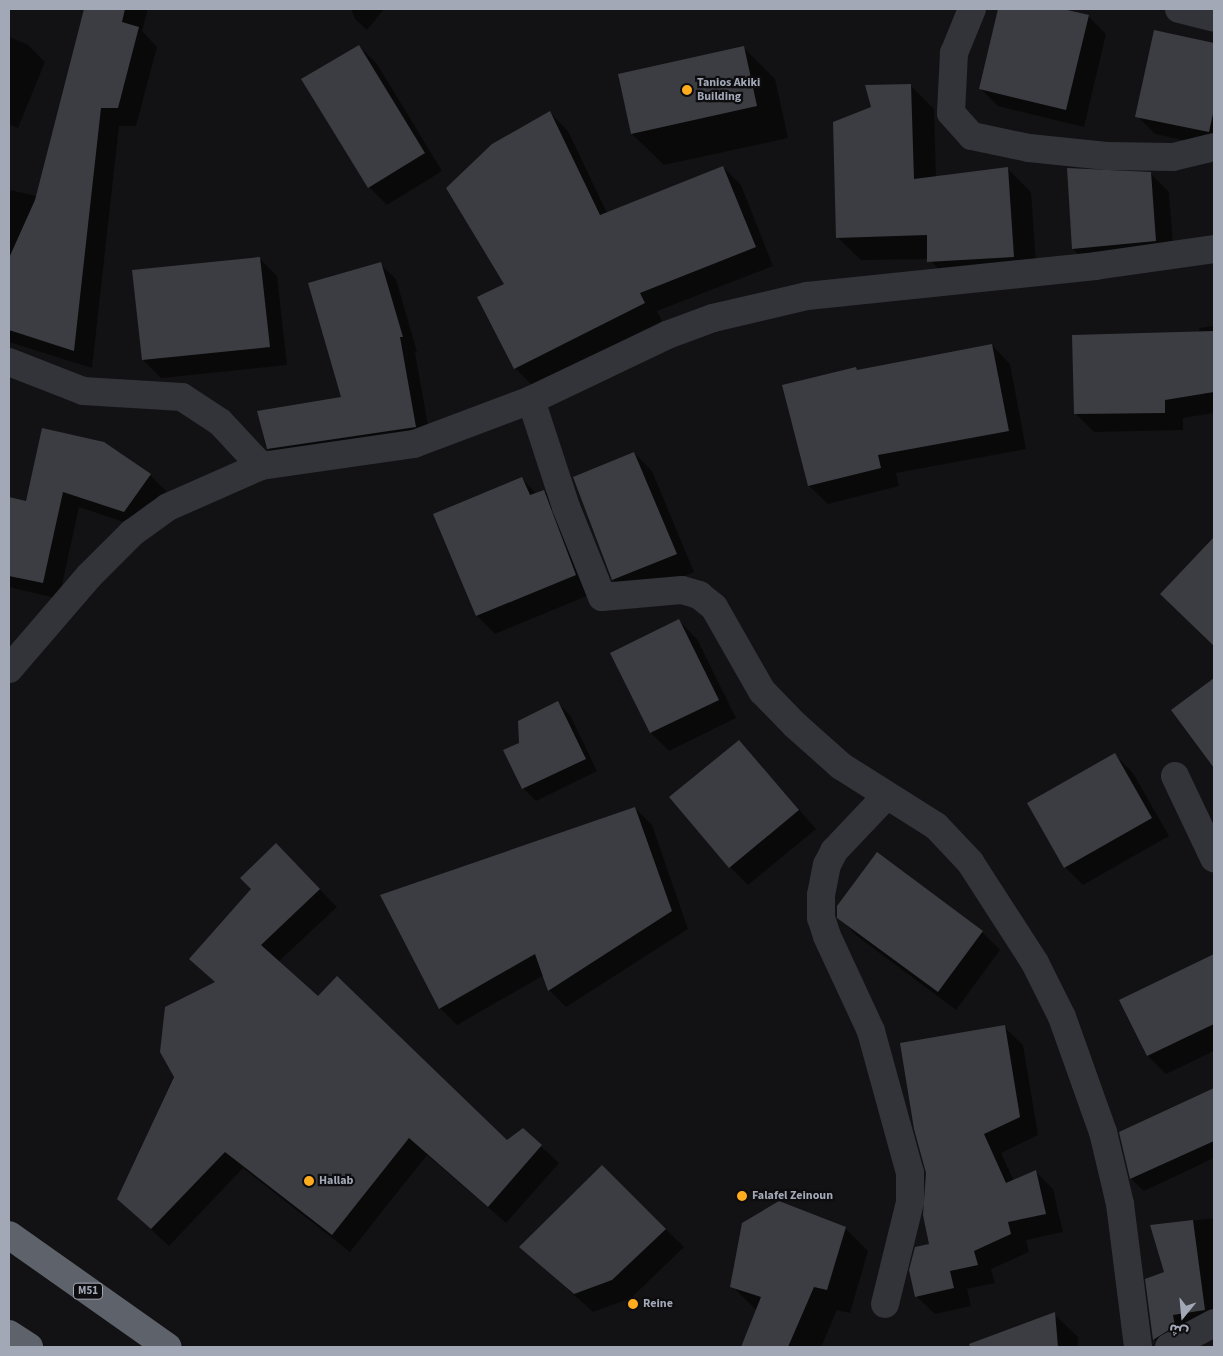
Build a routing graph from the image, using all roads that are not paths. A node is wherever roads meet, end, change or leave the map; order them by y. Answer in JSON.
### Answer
{"nodes":[{"id":1,"x":972,"y":9,"type":"edge"},
{"id":2,"x":1180,"y":9,"type":"edge"},
{"id":3,"x":1214,"y":18,"type":"edge"},
{"id":4,"x":1214,"y":146,"type":"edge"},
{"id":5,"x":1214,"y":249,"type":"edge"},
{"id":6,"x":9,"y":362,"type":"edge"},
{"id":7,"x":531,"y":400,"type":"junction"},
{"id":8,"x":261,"y":466,"type":"junction"},
{"id":9,"x":9,"y":669,"type":"edge"},
{"id":10,"x":1175,"y":776,"type":"dead end"},
{"id":11,"x":886,"y":796,"type":"junction"},
{"id":12,"x":1214,"y":858,"type":"edge"},
{"id":13,"x":9,"y":1235,"type":"edge"},
{"id":14,"x":885,"y":1304,"type":"dead end"},
{"id":15,"x":1214,"y":1323,"type":"edge"},
{"id":16,"x":9,"y":1334,"type":"edge"},
{"id":17,"x":29,"y":1347,"type":"edge"},
{"id":18,"x":168,"y":1347,"type":"edge"},
{"id":19,"x":1138,"y":1347,"type":"edge"},
{"id":20,"x":1169,"y":1347,"type":"edge"}],
"edges":[{"from":1,"to":4,"type":"street"},
{"from":2,"to":3,"type":"street"},
{"from":5,"to":7,"type":"street"},
{"from":6,"to":8,"type":"street"},
{"from":7,"to":8,"type":"street"},
{"from":7,"to":11,"type":"street"},
{"from":8,"to":9,"type":"street"},
{"from":10,"to":12,"type":"street"},
{"from":11,"to":14,"type":"street"},
{"from":11,"to":19,"type":"street"},
{"from":13,"to":18,"type":"highway","number":"M51"},
{"from":15,"to":20,"type":"street"},
{"from":16,"to":17,"type":"highway"}]}
